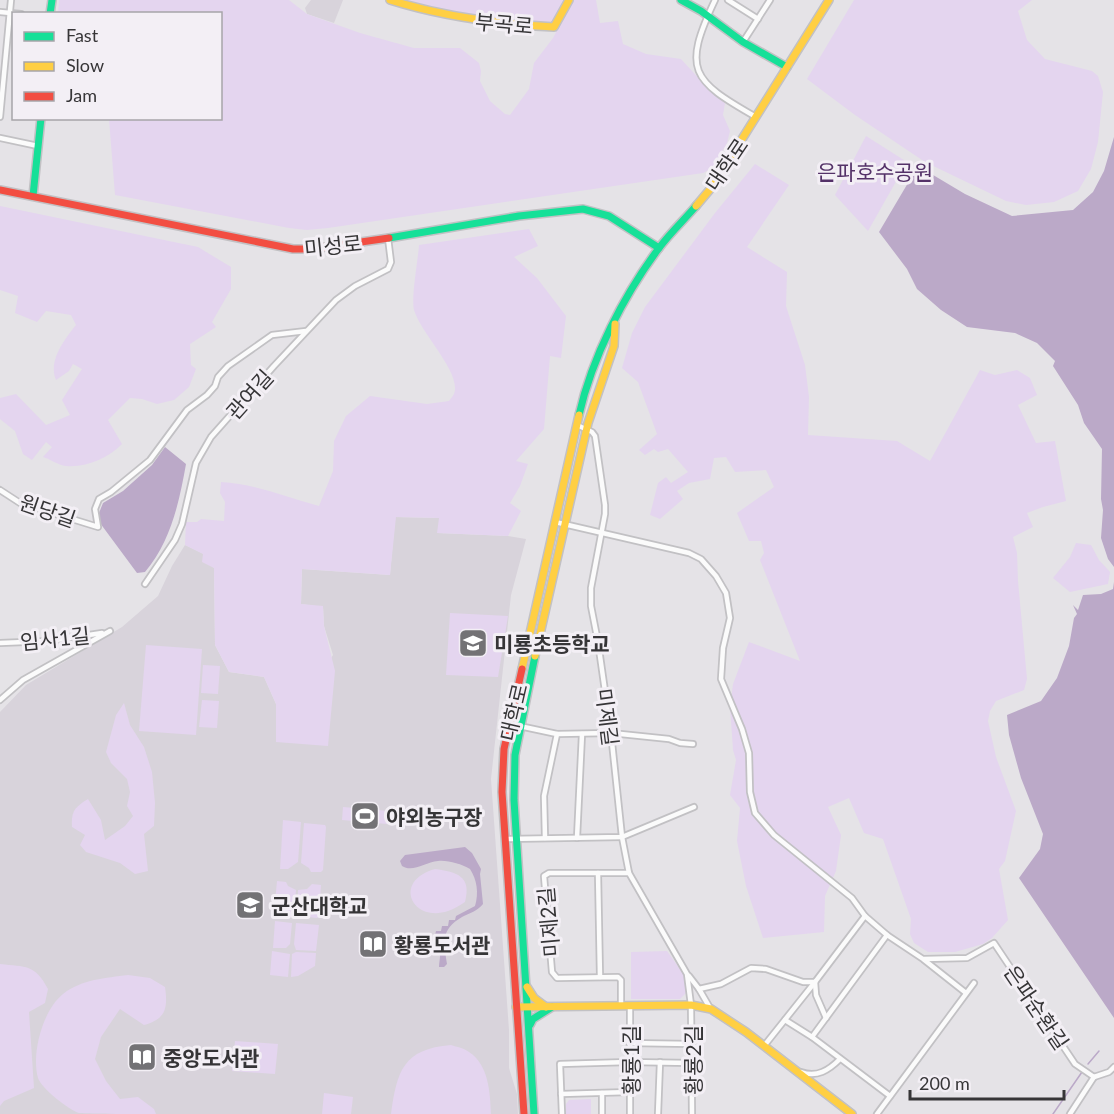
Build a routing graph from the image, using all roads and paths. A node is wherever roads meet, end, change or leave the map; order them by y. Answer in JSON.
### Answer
{"nodes":[{"id":1,"x":11,"y":0,"type":"edge"},
{"id":2,"x":390,"y":0,"type":"edge"},
{"id":3,"x":569,"y":0,"type":"edge"},
{"id":4,"x":681,"y":0,"type":"edge"},
{"id":5,"x":715,"y":0,"type":"edge"},
{"id":6,"x":728,"y":0,"type":"edge"},
{"id":7,"x":770,"y":0,"type":"edge"},
{"id":8,"x":829,"y":0,"type":"edge"},
{"id":9,"x":0,"y":12,"type":"edge"},
{"id":10,"x":10,"y":13,"type":"junction"},
{"id":11,"x":707,"y":17,"type":"junction"},
{"id":12,"x":758,"y":19,"type":"junction"},
{"id":13,"x":743,"y":42,"type":"junction"},
{"id":14,"x":787,"y":67,"type":"junction"},
{"id":15,"x":0,"y":117,"type":"edge"},
{"id":16,"x":757,"y":117,"type":"junction"},
{"id":17,"x":41,"y":120,"type":"edge"},
{"id":18,"x":0,"y":138,"type":"edge"},
{"id":19,"x":38,"y":146,"type":"junction"},
{"id":20,"x":0,"y":190,"type":"edge"},
{"id":21,"x":33,"y":196,"type":"junction"},
{"id":22,"x":388,"y":238,"type":"junction"},
{"id":23,"x":658,"y":248,"type":"junction"},
{"id":24,"x":615,"y":322,"type":"junction"},
{"id":25,"x":306,"y":331,"type":"junction"},
{"id":26,"x":577,"y":425,"type":"junction"},
{"id":27,"x":586,"y":429,"type":"junction"},
{"id":28,"x":0,"y":490,"type":"edge"},
{"id":29,"x":553,"y":522,"type":"junction"},
{"id":30,"x":565,"y":524,"type":"junction"},
{"id":31,"x":601,"y":533,"type":"junction"},
{"id":32,"x":145,"y":584,"type":"dead end"},
{"id":33,"x":0,"y":643,"type":"edge"},
{"id":34,"x":0,"y":700,"type":"edge"},
{"id":35,"x":510,"y":724,"type":"junction"},
{"id":36,"x":521,"y":726,"type":"junction"},
{"id":37,"x":611,"y":733,"type":"junction"},
{"id":38,"x":557,"y":734,"type":"junction"},
{"id":39,"x":582,"y":734,"type":"junction"},
{"id":40,"x":693,"y":744,"type":"dead end"},
{"id":41,"x":694,"y":807,"type":"dead end"},
{"id":42,"x":622,"y":837,"type":"junction"},
{"id":43,"x":506,"y":838,"type":"junction"},
{"id":44,"x":516,"y":838,"type":"junction"},
{"id":45,"x":545,"y":838,"type":"junction"},
{"id":46,"x":577,"y":838,"type":"junction"},
{"id":47,"x":598,"y":873,"type":"junction"},
{"id":48,"x":629,"y":873,"type":"junction"},
{"id":49,"x":865,"y":916,"type":"junction"},
{"id":50,"x":887,"y":935,"type":"junction"},
{"id":51,"x":923,"y":959,"type":"junction"},
{"id":52,"x":687,"y":974,"type":"junction"},
{"id":53,"x":600,"y":977,"type":"junction"},
{"id":54,"x":815,"y":982,"type":"junction"},
{"id":55,"x":974,"y":982,"type":"dead end"},
{"id":56,"x":526,"y":984,"type":"junction"},
{"id":57,"x":699,"y":989,"type":"junction"},
{"id":58,"x":966,"y":993,"type":"junction"},
{"id":59,"x":691,"y":1005,"type":"junction"},
{"id":60,"x":528,"y":1006,"type":"junction"},
{"id":61,"x":516,"y":1007,"type":"junction"},
{"id":62,"x":549,"y":1007,"type":"junction"},
{"id":63,"x":621,"y":1007,"type":"junction"},
{"id":64,"x":630,"y":1007,"type":"junction"},
{"id":65,"x":711,"y":1009,"type":"junction"},
{"id":66,"x":826,"y":1018,"type":"junction"},
{"id":67,"x":785,"y":1020,"type":"junction"},
{"id":68,"x":529,"y":1028,"type":"junction"},
{"id":69,"x":812,"y":1037,"type":"junction"},
{"id":70,"x":629,"y":1043,"type":"junction"},
{"id":71,"x":692,"y":1044,"type":"junction"},
{"id":72,"x":764,"y":1046,"type":"junction"},
{"id":73,"x":840,"y":1059,"type":"junction"},
{"id":74,"x":629,"y":1062,"type":"junction"},
{"id":75,"x":660,"y":1062,"type":"junction"},
{"id":76,"x":692,"y":1064,"type":"junction"},
{"id":77,"x":1114,"y":1067,"type":"edge"},
{"id":78,"x":798,"y":1071,"type":"junction"},
{"id":79,"x":1094,"y":1077,"type":"junction"},
{"id":80,"x":630,"y":1092,"type":"junction"},
{"id":81,"x":602,"y":1093,"type":"junction"},
{"id":82,"x":561,"y":1094,"type":"junction"},
{"id":83,"x":890,"y":1096,"type":"junction"},
{"id":84,"x":524,"y":1114,"type":"edge"},
{"id":85,"x":534,"y":1114,"type":"edge"},
{"id":86,"x":562,"y":1114,"type":"edge"},
{"id":87,"x":602,"y":1114,"type":"edge"},
{"id":88,"x":630,"y":1114,"type":"edge"},
{"id":89,"x":658,"y":1114,"type":"edge"},
{"id":90,"x":692,"y":1114,"type":"edge"},
{"id":91,"x":852,"y":1114,"type":"edge"},
{"id":92,"x":878,"y":1114,"type":"edge"},
{"id":93,"x":1070,"y":1114,"type":"edge"}],
"edges":[{"from":1,"to":10,"type":"street"},
{"from":2,"to":3,"type":"street","name":"부곡로"},
{"from":4,"to":11,"type":"street"},
{"from":5,"to":11,"type":"street"},
{"from":6,"to":12,"type":"street"},
{"from":7,"to":12,"type":"street"},
{"from":8,"to":14,"type":"street","name":"대학로"},
{"from":9,"to":10,"type":"street"},
{"from":10,"to":15,"type":"street"},
{"from":11,"to":13,"type":"street"},
{"from":11,"to":16,"type":"street"},
{"from":12,"to":13,"type":"street"},
{"from":13,"to":14,"type":"street"},
{"from":14,"to":16,"type":"street","name":"대학로"},
{"from":16,"to":23,"type":"street","name":"대학로"},
{"from":17,"to":19,"type":"street"},
{"from":18,"to":19,"type":"street"},
{"from":19,"to":21,"type":"street"},
{"from":20,"to":21,"type":"street","name":"미성로"},
{"from":21,"to":22,"type":"street","name":"미성로"},
{"from":22,"to":23,"type":"street","name":"미성로"},
{"from":22,"to":25,"type":"street","name":"관여길"},
{"from":23,"to":24,"type":"street","name":"대학로"},
{"from":24,"to":26,"type":"street","name":"대학로"},
{"from":24,"to":27,"type":"street","name":"대학로"},
{"from":25,"to":28,"type":"street","name":"원당길"},
{"from":25,"to":32,"type":"street","name":"관여길"},
{"from":26,"to":27,"type":"street"},
{"from":26,"to":29,"type":"street","name":"대학로"},
{"from":27,"to":30,"type":"street","name":"대학로"},
{"from":27,"to":31,"type":"street","name":"미제길"},
{"from":29,"to":30,"type":"street"},
{"from":29,"to":35,"type":"street","name":"대학로"},
{"from":30,"to":31,"type":"street"},
{"from":30,"to":36,"type":"street","name":"대학로"},
{"from":31,"to":37,"type":"street","name":"미제길"},
{"from":31,"to":49,"type":"street"},
{"from":33,"to":34,"type":"street","name":"임사1길"},
{"from":35,"to":36,"type":"street"},
{"from":35,"to":43,"type":"street","name":"대학로"},
{"from":36,"to":38,"type":"street"},
{"from":36,"to":44,"type":"street","name":"대학로"},
{"from":37,"to":39,"type":"street"},
{"from":37,"to":40,"type":"street"},
{"from":37,"to":42,"type":"street","name":"미제길"},
{"from":38,"to":39,"type":"street"},
{"from":38,"to":45,"type":"street"},
{"from":39,"to":46,"type":"street"},
{"from":41,"to":42,"type":"street"},
{"from":42,"to":46,"type":"street"},
{"from":42,"to":48,"type":"street","name":"미제길"},
{"from":43,"to":44,"type":"street"},
{"from":43,"to":61,"type":"street","name":"대학로"},
{"from":44,"to":45,"type":"street"},
{"from":44,"to":56,"type":"street","name":"대학로"},
{"from":45,"to":46,"type":"street"},
{"from":47,"to":48,"type":"street","name":"미제2길"},
{"from":47,"to":53,"type":"street"},
{"from":47,"to":53,"type":"street","name":"미제2길"},
{"from":48,"to":52,"type":"street","name":"미제길"},
{"from":49,"to":50,"type":"street"},
{"from":49,"to":54,"type":"street"},
{"from":50,"to":51,"type":"street"},
{"from":50,"to":66,"type":"street"},
{"from":51,"to":58,"type":"street"},
{"from":51,"to":79,"type":"street","name":"은파순환길"},
{"from":52,"to":57,"type":"street"},
{"from":52,"to":59,"type":"street","name":"미제길"},
{"from":53,"to":63,"type":"street","name":"미제2길"},
{"from":54,"to":57,"type":"street"},
{"from":54,"to":66,"type":"street"},
{"from":54,"to":67,"type":"street"},
{"from":55,"to":58,"type":"street"},
{"from":56,"to":60,"type":"street","name":"대학로"},
{"from":56,"to":62,"type":"street"},
{"from":57,"to":65,"type":"street"},
{"from":58,"to":83,"type":"street"},
{"from":59,"to":64,"type":"street"},
{"from":59,"to":65,"type":"street"},
{"from":59,"to":71,"type":"street","name":"황룡2길"},
{"from":60,"to":61,"type":"street"},
{"from":60,"to":62,"type":"street"},
{"from":60,"to":68,"type":"street","name":"대학로"},
{"from":61,"to":84,"type":"street","name":"대학로"},
{"from":62,"to":63,"type":"street"},
{"from":62,"to":68,"type":"street"},
{"from":63,"to":64,"type":"street"},
{"from":64,"to":70,"type":"street","name":"황룡1길"},
{"from":65,"to":72,"type":"street"},
{"from":66,"to":69,"type":"street"},
{"from":67,"to":69,"type":"street"},
{"from":67,"to":72,"type":"street"},
{"from":68,"to":85,"type":"street","name":"대학로"},
{"from":69,"to":73,"type":"street"},
{"from":70,"to":71,"type":"street"},
{"from":70,"to":74,"type":"street","name":"황룡1길"},
{"from":71,"to":76,"type":"street","name":"황룡2길"},
{"from":72,"to":78,"type":"street"},
{"from":73,"to":78,"type":"street"},
{"from":73,"to":83,"type":"street"},
{"from":74,"to":75,"type":"street"},
{"from":74,"to":80,"type":"street","name":"황룡1길"},
{"from":74,"to":82,"type":"street"},
{"from":75,"to":76,"type":"street"},
{"from":75,"to":89,"type":"street"},
{"from":76,"to":90,"type":"street","name":"황룡2길"},
{"from":77,"to":79,"type":"street"},
{"from":78,"to":91,"type":"street"},
{"from":79,"to":93,"type":"street"},
{"from":80,"to":81,"type":"street"},
{"from":80,"to":88,"type":"street","name":"황룡1길"},
{"from":81,"to":82,"type":"street"},
{"from":81,"to":87,"type":"street"},
{"from":82,"to":86,"type":"street"},
{"from":83,"to":92,"type":"street"}]}
